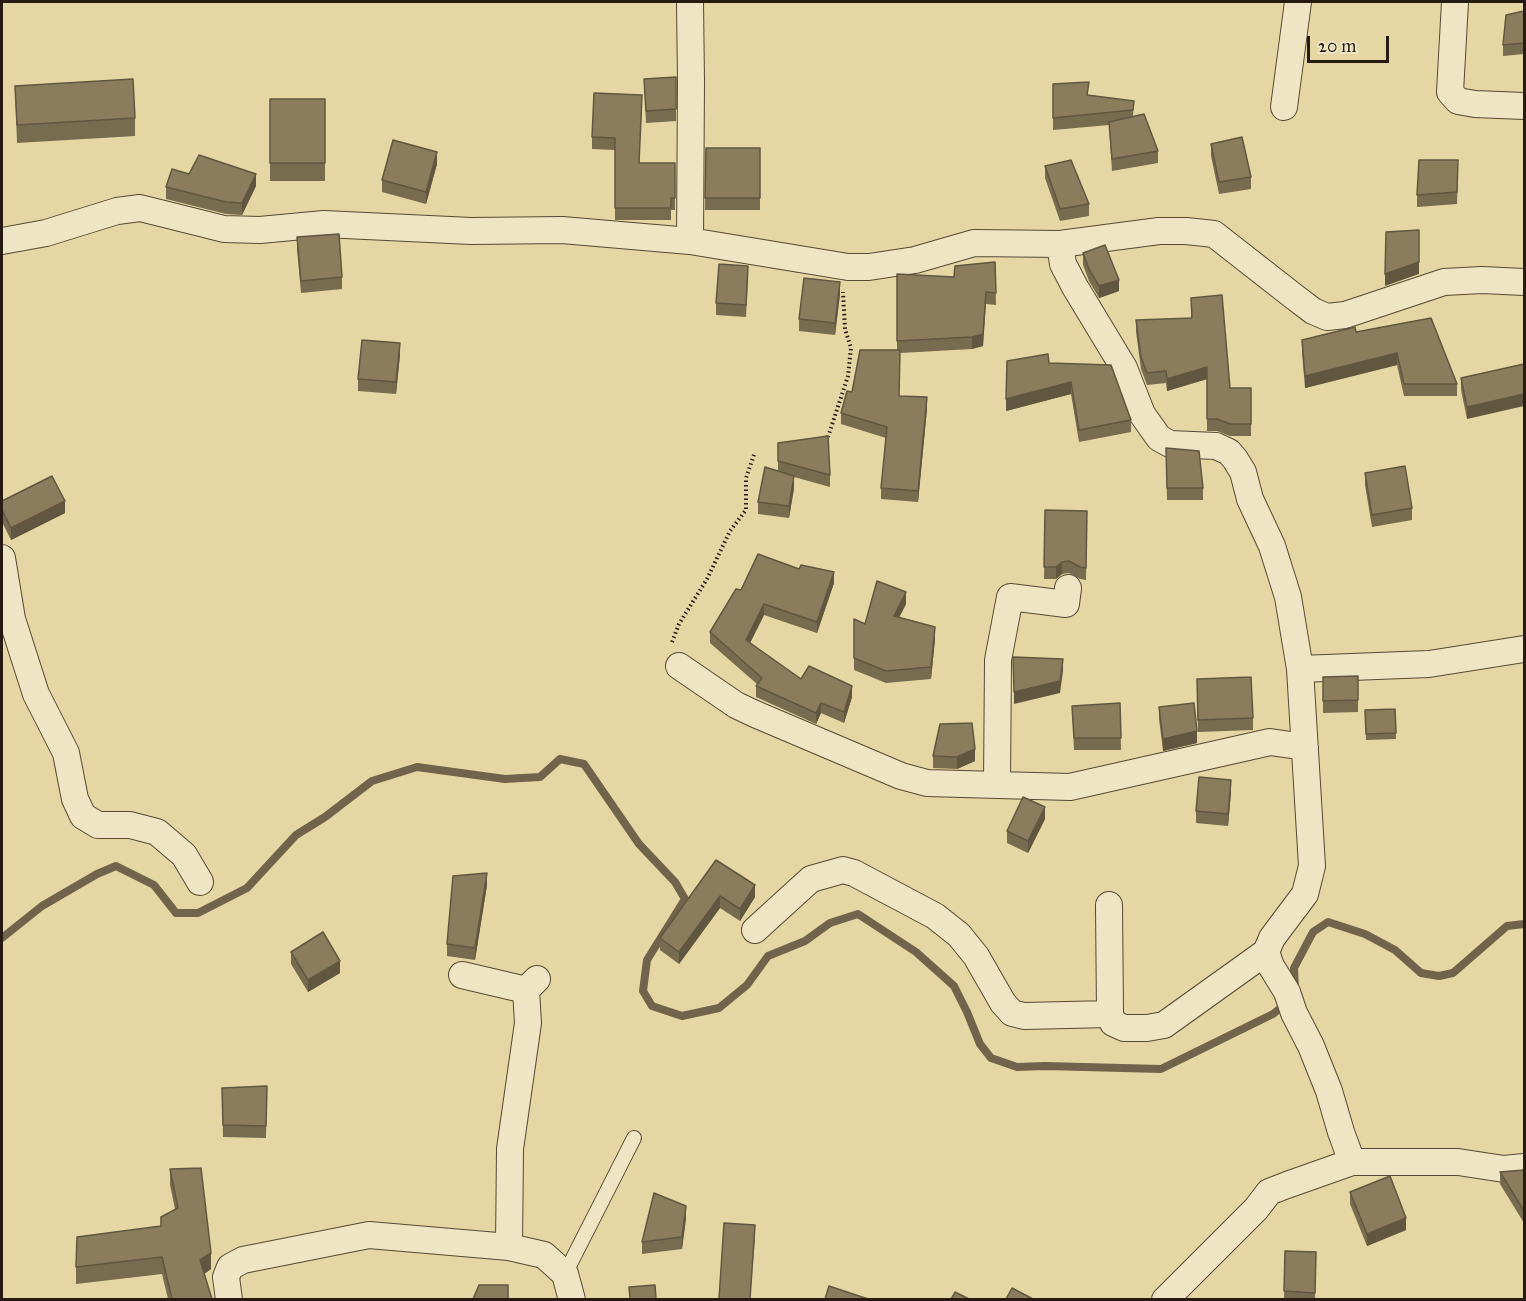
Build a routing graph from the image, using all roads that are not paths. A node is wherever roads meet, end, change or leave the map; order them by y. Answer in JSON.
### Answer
{"nodes":[{"id":1,"x":690,"y":2,"type":"edge"},
{"id":2,"x":1298,"y":2,"type":"edge"},
{"id":3,"x":1455,"y":2,"type":"edge"},
{"id":4,"x":1524,"y":106,"type":"edge"},
{"id":5,"x":1284,"y":107,"type":"dead end"},
{"id":6,"x":2,"y":241,"type":"edge"},
{"id":7,"x":690,"y":241,"type":"junction"},
{"id":8,"x":1060,"y":244,"type":"junction"},
{"id":9,"x":1524,"y":282,"type":"edge"},
{"id":10,"x":2,"y":558,"type":"edge"},
{"id":11,"x":1068,"y":588,"type":"dead end"},
{"id":12,"x":1524,"y":649,"type":"edge"},
{"id":13,"x":679,"y":666,"type":"road end"},
{"id":14,"x":1300,"y":669,"type":"junction"},
{"id":15,"x":1305,"y":747,"type":"junction"},
{"id":16,"x":997,"y":784,"type":"junction"},
{"id":17,"x":200,"y":882,"type":"dead end"},
{"id":18,"x":1109,"y":905,"type":"dead end"},
{"id":19,"x":755,"y":930,"type":"dead end"},
{"id":20,"x":1266,"y":952,"type":"junction"},
{"id":21,"x":462,"y":975,"type":"dead end"},
{"id":22,"x":1110,"y":1014,"type":"junction"},
{"id":23,"x":634,"y":1138,"type":"dead end"},
{"id":24,"x":1352,"y":1162,"type":"junction"},
{"id":25,"x":1524,"y":1167,"type":"edge"},
{"id":26,"x":509,"y":1247,"type":"junction"},
{"id":27,"x":565,"y":1274,"type":"junction"},
{"id":28,"x":229,"y":1299,"type":"edge"},
{"id":29,"x":572,"y":1299,"type":"edge"},
{"id":30,"x":1165,"y":1299,"type":"edge"}],
"edges":[{"from":1,"to":7,"type":"street"},
{"from":2,"to":5,"type":"street"},
{"from":3,"to":4,"type":"street"},
{"from":6,"to":7,"type":"street"},
{"from":7,"to":8,"type":"street"},
{"from":8,"to":9,"type":"street"},
{"from":8,"to":14,"type":"street"},
{"from":10,"to":17,"type":"street"},
{"from":11,"to":16,"type":"street"},
{"from":12,"to":14,"type":"street"},
{"from":13,"to":16,"type":"street"},
{"from":14,"to":15,"type":"street"},
{"from":15,"to":16,"type":"street"},
{"from":15,"to":20,"type":"street"},
{"from":18,"to":22,"type":"street"},
{"from":19,"to":22,"type":"street"},
{"from":20,"to":22,"type":"street"},
{"from":20,"to":24,"type":"street"},
{"from":21,"to":26,"type":"street"},
{"from":23,"to":27,"type":"lane"},
{"from":24,"to":25,"type":"street"},
{"from":24,"to":30,"type":"street"},
{"from":26,"to":27,"type":"street"},
{"from":26,"to":28,"type":"street"},
{"from":27,"to":29,"type":"street"}]}
